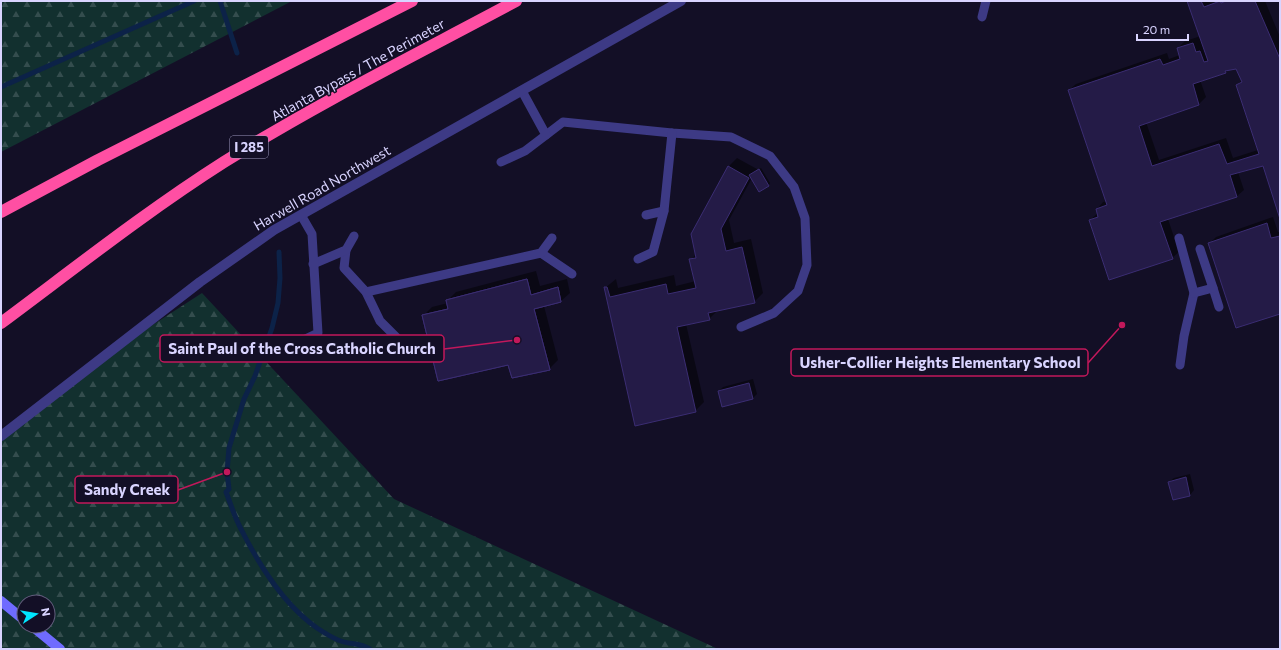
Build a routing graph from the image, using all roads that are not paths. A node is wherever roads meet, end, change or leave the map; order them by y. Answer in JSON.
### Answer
{"nodes":[{"id":1,"x":412,"y":1,"type":"edge"},
{"id":2,"x":516,"y":1,"type":"edge"},
{"id":3,"x":681,"y":1,"type":"edge"},
{"id":4,"x":986,"y":1,"type":"edge"},
{"id":5,"x":982,"y":17,"type":"dead end"},
{"id":6,"x":522,"y":91,"type":"junction"},
{"id":7,"x":672,"y":133,"type":"junction"},
{"id":8,"x":546,"y":135,"type":"junction"},
{"id":9,"x":501,"y":162,"type":"dead end"},
{"id":10,"x":664,"y":211,"type":"junction"},
{"id":11,"x":1,"y":212,"type":"edge"},
{"id":12,"x":301,"y":215,"type":"junction"},
{"id":13,"x":646,"y":215,"type":"dead end"},
{"id":14,"x":354,"y":236,"type":"dead end"},
{"id":15,"x":552,"y":238,"type":"dead end"},
{"id":16,"x":1179,"y":238,"type":"dead end"},
{"id":17,"x":1200,"y":249,"type":"dead end"},
{"id":18,"x":346,"y":250,"type":"junction"},
{"id":19,"x":541,"y":253,"type":"junction"},
{"id":20,"x":638,"y":259,"type":"dead end"},
{"id":21,"x":313,"y":264,"type":"junction"},
{"id":22,"x":572,"y":274,"type":"dead end"},
{"id":23,"x":1212,"y":288,"type":"junction"},
{"id":24,"x":366,"y":292,"type":"junction"},
{"id":25,"x":1194,"y":293,"type":"junction"},
{"id":26,"x":1219,"y":307,"type":"dead end"},
{"id":27,"x":1,"y":323,"type":"edge"},
{"id":28,"x":741,"y":327,"type":"dead end"},
{"id":29,"x":276,"y":353,"type":"dead end"},
{"id":30,"x":415,"y":356,"type":"dead end"},
{"id":31,"x":1180,"y":365,"type":"dead end"},
{"id":32,"x":1,"y":436,"type":"edge"},
{"id":33,"x":1,"y":601,"type":"edge"},
{"id":34,"x":16,"y":613,"type":"edge"},
{"id":35,"x":42,"y":634,"type":"edge"},
{"id":36,"x":60,"y":649,"type":"edge"}],
"edges":[{"from":1,"to":11,"type":"highway"},
{"from":2,"to":27,"type":"highway","name":"Atlanta Bypass / The Perimeter","number":"I 285"},
{"from":3,"to":6,"type":"street","name":"Harwell Road Northwest"},
{"from":4,"to":5,"type":"lane"},
{"from":6,"to":8,"type":"lane"},
{"from":6,"to":12,"type":"street","name":"Harwell Road Northwest"},
{"from":7,"to":8,"type":"lane"},
{"from":7,"to":10,"type":"lane"},
{"from":7,"to":28,"type":"lane"},
{"from":8,"to":9,"type":"lane"},
{"from":10,"to":13,"type":"lane"},
{"from":10,"to":20,"type":"lane"},
{"from":12,"to":21,"type":"lane"},
{"from":12,"to":32,"type":"street","name":"Harwell Road Northwest"},
{"from":14,"to":18,"type":"lane"},
{"from":15,"to":19,"type":"lane"},
{"from":16,"to":25,"type":"lane"},
{"from":17,"to":23,"type":"lane"},
{"from":18,"to":21,"type":"lane"},
{"from":18,"to":24,"type":"lane"},
{"from":19,"to":22,"type":"lane"},
{"from":19,"to":24,"type":"lane"},
{"from":21,"to":29,"type":"lane"},
{"from":23,"to":25,"type":"lane"},
{"from":23,"to":26,"type":"lane"},
{"from":24,"to":30,"type":"lane"},
{"from":25,"to":31,"type":"lane"},
{"from":33,"to":34,"type":"main road"},
{"from":35,"to":36,"type":"main road"}]}
